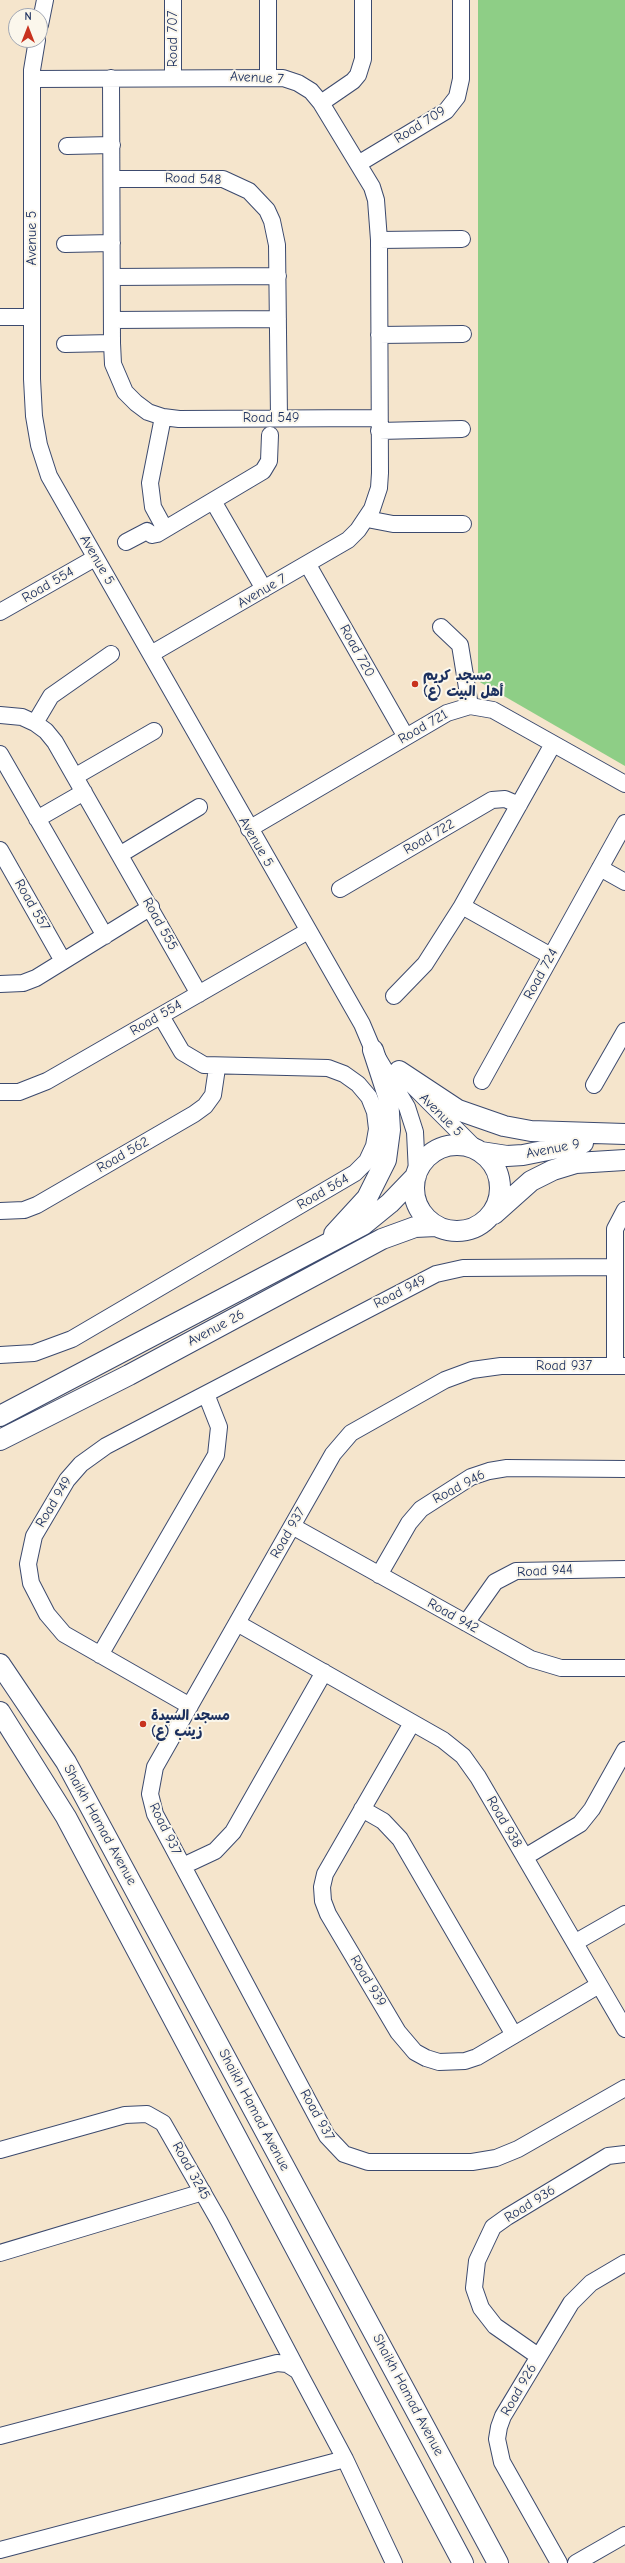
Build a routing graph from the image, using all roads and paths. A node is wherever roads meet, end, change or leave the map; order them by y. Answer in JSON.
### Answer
{"nodes":[{"id":1,"x":173,"y":0,"type":"edge"},
{"id":2,"x":268,"y":0,"type":"edge"},
{"id":3,"x":363,"y":0,"type":"edge"},
{"id":4,"x":461,"y":0,"type":"edge"},
{"id":5,"x":36,"y":48,"type":"edge"},
{"id":6,"x":268,"y":76,"type":"junction"},
{"id":7,"x":173,"y":77,"type":"junction"},
{"id":8,"x":111,"y":78,"type":"junction"},
{"id":9,"x":32,"y":79,"type":"junction"},
{"id":10,"x":321,"y":103,"type":"junction"},
{"id":11,"x":112,"y":145,"type":"junction"},
{"id":12,"x":68,"y":146,"type":"dead end"},
{"id":13,"x":358,"y":164,"type":"junction"},
{"id":14,"x":112,"y":179,"type":"junction"},
{"id":15,"x":462,"y":239,"type":"dead end"},
{"id":16,"x":378,"y":240,"type":"junction"},
{"id":17,"x":112,"y":243,"type":"junction"},
{"id":18,"x":65,"y":244,"type":"dead end"},
{"id":19,"x":278,"y":276,"type":"junction"},
{"id":20,"x":112,"y":277,"type":"junction"},
{"id":21,"x":0,"y":317,"type":"edge"},
{"id":22,"x":32,"y":317,"type":"junction"},
{"id":23,"x":278,"y":319,"type":"junction"},
{"id":24,"x":112,"y":320,"type":"junction"},
{"id":25,"x":463,"y":334,"type":"dead end"},
{"id":26,"x":379,"y":335,"type":"junction"},
{"id":27,"x":65,"y":344,"type":"dead end"},
{"id":28,"x":112,"y":344,"type":"junction"},
{"id":29,"x":163,"y":417,"type":"junction"},
{"id":30,"x":279,"y":418,"type":"junction"},
{"id":31,"x":379,"y":424,"type":"junction"},
{"id":32,"x":462,"y":429,"type":"dead end"},
{"id":33,"x":270,"y":435,"type":"dead end"},
{"id":34,"x":212,"y":501,"type":"junction"},
{"id":35,"x":367,"y":519,"type":"junction"},
{"id":36,"x":463,"y":524,"type":"dead end"},
{"id":37,"x":165,"y":529,"type":"junction"},
{"id":38,"x":126,"y":542,"type":"dead end"},
{"id":39,"x":95,"y":558,"type":"junction"},
{"id":40,"x":308,"y":565,"type":"junction"},
{"id":41,"x":264,"y":589,"type":"junction"},
{"id":42,"x":0,"y":612,"type":"edge"},
{"id":43,"x":441,"y":627,"type":"dead end"},
{"id":44,"x":111,"y":654,"type":"dead end"},
{"id":45,"x":150,"y":654,"type":"junction"},
{"id":46,"x":470,"y":706,"type":"junction"},
{"id":47,"x":0,"y":715,"type":"edge"},
{"id":48,"x":35,"y":722,"type":"junction"},
{"id":49,"x":154,"y":731,"type":"dead end"},
{"id":50,"x":406,"y":737,"type":"junction"},
{"id":51,"x":554,"y":744,"type":"junction"},
{"id":52,"x":0,"y":754,"type":"edge"},
{"id":53,"x":76,"y":776,"type":"junction"},
{"id":54,"x":625,"y":784,"type":"edge"},
{"id":55,"x":84,"y":792,"type":"junction"},
{"id":56,"x":519,"y":805,"type":"junction"},
{"id":57,"x":199,"y":807,"type":"dead end"},
{"id":58,"x":37,"y":818,"type":"junction"},
{"id":59,"x":625,"y":824,"type":"edge"},
{"id":60,"x":249,"y":829,"type":"junction"},
{"id":61,"x":0,"y":850,"type":"edge"},
{"id":62,"x":121,"y":854,"type":"junction"},
{"id":63,"x":600,"y":868,"type":"junction"},
{"id":64,"x":625,"y":882,"type":"edge"},
{"id":65,"x":340,"y":889,"type":"dead end"},
{"id":66,"x":462,"y":906,"type":"junction"},
{"id":67,"x":150,"y":907,"type":"junction"},
{"id":68,"x":308,"y":931,"type":"junction"},
{"id":69,"x":105,"y":936,"type":"junction"},
{"id":70,"x":551,"y":956,"type":"junction"},
{"id":71,"x":63,"y":961,"type":"junction"},
{"id":72,"x":0,"y":984,"type":"edge"},
{"id":73,"x":199,"y":994,"type":"junction"},
{"id":74,"x":394,"y":996,"type":"dead end"},
{"id":75,"x":161,"y":1016,"type":"junction"},
{"id":76,"x":362,"y":1024,"type":"junction"},
{"id":77,"x":625,"y":1031,"type":"edge"},
{"id":78,"x":374,"y":1050,"type":"junction"},
{"id":79,"x":217,"y":1068,"type":"junction"},
{"id":80,"x":399,"y":1071,"type":"junction"},
{"id":81,"x":482,"y":1081,"type":"dead end"},
{"id":82,"x":594,"y":1085,"type":"dead end"},
{"id":83,"x":0,"y":1092,"type":"edge"},
{"id":84,"x":625,"y":1134,"type":"edge"},
{"id":85,"x":625,"y":1138,"type":"edge"},
{"id":86,"x":478,"y":1150,"type":"junction"},
{"id":87,"x":625,"y":1160,"type":"edge"},
{"id":88,"x":416,"y":1175,"type":"junction"},
{"id":89,"x":625,"y":1210,"type":"edge"},
{"id":90,"x":0,"y":1212,"type":"edge"},
{"id":91,"x":488,"y":1219,"type":"junction"},
{"id":92,"x":436,"y":1226,"type":"junction"},
{"id":93,"x":314,"y":1252,"type":"junction"},
{"id":94,"x":614,"y":1267,"type":"junction"},
{"id":95,"x":0,"y":1355,"type":"edge"},
{"id":96,"x":620,"y":1366,"type":"edge"},
{"id":97,"x":206,"y":1394,"type":"junction"},
{"id":98,"x":0,"y":1416,"type":"edge"},
{"id":99,"x":0,"y":1440,"type":"edge"},
{"id":100,"x":625,"y":1469,"type":"edge"},
{"id":101,"x":292,"y":1526,"type":"junction"},
{"id":102,"x":625,"y":1569,"type":"edge"},
{"id":103,"x":378,"y":1574,"type":"junction"},
{"id":104,"x":237,"y":1623,"type":"junction"},
{"id":105,"x":466,"y":1624,"type":"junction"},
{"id":106,"x":100,"y":1655,"type":"junction"},
{"id":107,"x":0,"y":1664,"type":"edge"},
{"id":108,"x":625,"y":1668,"type":"edge"},
{"id":109,"x":324,"y":1672,"type":"junction"},
{"id":110,"x":190,"y":1706,"type":"junction"},
{"id":111,"x":0,"y":1712,"type":"edge"},
{"id":112,"x":412,"y":1723,"type":"junction"},
{"id":113,"x":625,"y":1750,"type":"edge"},
{"id":114,"x":620,"y":1775,"type":"edge"},
{"id":115,"x":362,"y":1809,"type":"junction"},
{"id":116,"x":525,"y":1857,"type":"junction"},
{"id":117,"x":183,"y":1866,"type":"junction"},
{"id":118,"x":625,"y":1914,"type":"edge"},
{"id":119,"x":576,"y":1942,"type":"junction"},
{"id":120,"x":599,"y":1985,"type":"junction"},
{"id":121,"x":625,"y":2029,"type":"edge"},
{"id":122,"x":514,"y":2035,"type":"junction"},
{"id":123,"x":625,"y":2088,"type":"edge"},
{"id":124,"x":0,"y":2150,"type":"edge"},
{"id":125,"x":625,"y":2154,"type":"edge"},
{"id":126,"x":203,"y":2192,"type":"junction"},
{"id":127,"x":0,"y":2253,"type":"edge"},
{"id":128,"x":625,"y":2263,"type":"edge"},
{"id":129,"x":538,"y":2356,"type":"junction"},
{"id":130,"x":298,"y":2371,"type":"junction"},
{"id":131,"x":0,"y":2436,"type":"edge"},
{"id":132,"x":345,"y":2459,"type":"junction"},
{"id":133,"x":625,"y":2535,"type":"edge"},
{"id":134,"x":0,"y":2550,"type":"edge"},
{"id":135,"x":393,"y":2563,"type":"edge"},
{"id":136,"x":463,"y":2563,"type":"edge"},
{"id":137,"x":498,"y":2563,"type":"edge"},
{"id":138,"x":559,"y":2563,"type":"edge"},
{"id":139,"x":576,"y":2563,"type":"edge"}],
"edges":[{"from":1,"to":7,"type":"street","name":"Road 707"},
{"from":2,"to":6,"type":"street"},
{"from":3,"to":10,"type":"street"},
{"from":4,"to":13,"type":"street","name":"Road 709"},
{"from":5,"to":9,"type":"street","name":"Avenue 5"},
{"from":6,"to":7,"type":"street","name":"Avenue 7"},
{"from":6,"to":10,"type":"street","name":"Avenue 7"},
{"from":7,"to":8,"type":"street","name":"Avenue 7"},
{"from":8,"to":9,"type":"street","name":"Avenue 7"},
{"from":8,"to":11,"type":"street","name":"Road 549"},
{"from":9,"to":22,"type":"street","name":"Avenue 5"},
{"from":10,"to":13,"type":"street","name":"Avenue 7"},
{"from":11,"to":12,"type":"street"},
{"from":11,"to":14,"type":"street","name":"Road 549"},
{"from":13,"to":16,"type":"street","name":"Avenue 7"},
{"from":14,"to":17,"type":"street","name":"Road 549"},
{"from":14,"to":19,"type":"street","name":"Road 548"},
{"from":15,"to":16,"type":"street"},
{"from":16,"to":26,"type":"street","name":"Avenue 7"},
{"from":17,"to":18,"type":"street"},
{"from":17,"to":20,"type":"street","name":"Road 549"},
{"from":19,"to":20,"type":"street"},
{"from":19,"to":23,"type":"street","name":"Road 548"},
{"from":20,"to":24,"type":"street","name":"Road 549"},
{"from":21,"to":22,"type":"street"},
{"from":22,"to":39,"type":"street","name":"Avenue 5"},
{"from":23,"to":24,"type":"street"},
{"from":23,"to":30,"type":"street","name":"Road 548"},
{"from":24,"to":28,"type":"street","name":"Road 549"},
{"from":25,"to":26,"type":"street"},
{"from":26,"to":31,"type":"street","name":"Avenue 7"},
{"from":27,"to":28,"type":"street"},
{"from":28,"to":29,"type":"street","name":"Road 549"},
{"from":29,"to":30,"type":"street","name":"Road 549"},
{"from":29,"to":37,"type":"street"},
{"from":30,"to":31,"type":"street","name":"Road 549"},
{"from":31,"to":32,"type":"street"},
{"from":31,"to":35,"type":"street","name":"Avenue 7"},
{"from":33,"to":34,"type":"street","name":"Road 549"},
{"from":34,"to":37,"type":"street","name":"Road 549"},
{"from":34,"to":41,"type":"street"},
{"from":35,"to":36,"type":"street"},
{"from":35,"to":40,"type":"street","name":"Avenue 7"},
{"from":37,"to":38,"type":"street","name":"Road 549"},
{"from":39,"to":42,"type":"street","name":"Road 554"},
{"from":39,"to":45,"type":"street","name":"Avenue 5"},
{"from":40,"to":41,"type":"street","name":"Avenue 7"},
{"from":40,"to":50,"type":"street","name":"Road 720"},
{"from":41,"to":45,"type":"street","name":"Avenue 7"},
{"from":43,"to":46,"type":"street"},
{"from":44,"to":48,"type":"street"},
{"from":45,"to":60,"type":"street","name":"Avenue 5"},
{"from":46,"to":50,"type":"street","name":"Road 721"},
{"from":46,"to":51,"type":"street","name":"Road 721"},
{"from":47,"to":48,"type":"street","name":"Road 555"},
{"from":48,"to":53,"type":"street","name":"Road 555"},
{"from":49,"to":53,"type":"street"},
{"from":50,"to":60,"type":"street","name":"Road 721"},
{"from":51,"to":54,"type":"street","name":"Road 721"},
{"from":51,"to":56,"type":"street"},
{"from":52,"to":58,"type":"street"},
{"from":53,"to":55,"type":"street","name":"Road 555"},
{"from":55,"to":58,"type":"street"},
{"from":55,"to":62,"type":"street","name":"Road 555"},
{"from":56,"to":65,"type":"street","name":"Road 722"},
{"from":56,"to":66,"type":"street"},
{"from":57,"to":62,"type":"street"},
{"from":58,"to":69,"type":"street"},
{"from":59,"to":63,"type":"street","name":"Road 724"},
{"from":60,"to":68,"type":"street","name":"Avenue 5"},
{"from":61,"to":71,"type":"street","name":"Road 557"},
{"from":62,"to":67,"type":"street","name":"Road 555"},
{"from":63,"to":64,"type":"street"},
{"from":63,"to":70,"type":"street","name":"Road 724"},
{"from":66,"to":70,"type":"street"},
{"from":66,"to":74,"type":"street"},
{"from":67,"to":69,"type":"street"},
{"from":67,"to":73,"type":"street","name":"Road 555"},
{"from":68,"to":73,"type":"street","name":"Road 554"},
{"from":68,"to":76,"type":"street","name":"Avenue 5"},
{"from":69,"to":71,"type":"street"},
{"from":70,"to":81,"type":"street","name":"Road 724"},
{"from":71,"to":72,"type":"street"},
{"from":73,"to":75,"type":"street","name":"Road 554"},
{"from":75,"to":79,"type":"street","name":"Road 564"},
{"from":75,"to":83,"type":"street","name":"Road 554"},
{"from":76,"to":78,"type":"street","name":"Avenue 5"},
{"from":76,"to":80,"type":"street","name":"Avenue 5"},
{"from":77,"to":82,"type":"street"},
{"from":78,"to":88,"type":"street","name":"Avenue 5"},
{"from":78,"to":93,"type":"main road"},
{"from":79,"to":90,"type":"street","name":"Road 562"},
{"from":79,"to":95,"type":"street","name":"Road 564"},
{"from":80,"to":84,"type":"main road"},
{"from":80,"to":86,"type":"street","name":"Avenue 5"},
{"from":85,"to":86,"type":"main road","name":"Avenue 9"},
{"from":86,"to":88,"type":"main road"},
{"from":86,"to":91,"type":"main road"},
{"from":87,"to":91,"type":"main road","name":"Avenue 9"},
{"from":88,"to":92,"type":"main road"},
{"from":88,"to":93,"type":"main road","name":"Avenue 26"},
{"from":89,"to":94,"type":"street"},
{"from":91,"to":92,"type":"main road"},
{"from":92,"to":99,"type":"main road","name":"Avenue 26"},
{"from":93,"to":98,"type":"main road","name":"Avenue 26"},
{"from":94,"to":96,"type":"street"},
{"from":94,"to":97,"type":"street","name":"Road 949"},
{"from":96,"to":101,"type":"street","name":"Road 937"},
{"from":97,"to":106,"type":"street"},
{"from":97,"to":106,"type":"street","name":"Road 949"},
{"from":100,"to":103,"type":"street","name":"Road 946"},
{"from":101,"to":103,"type":"street","name":"Road 942"},
{"from":101,"to":104,"type":"street","name":"Road 937"},
{"from":102,"to":105,"type":"street","name":"Road 944"},
{"from":103,"to":105,"type":"street","name":"Road 942"},
{"from":104,"to":109,"type":"street","name":"Road 938"},
{"from":104,"to":110,"type":"street","name":"Road 937"},
{"from":105,"to":108,"type":"street","name":"Road 942"},
{"from":106,"to":110,"type":"street","name":"Road 949"},
{"from":107,"to":137,"type":"main road","name":"Shaikh Hamad Avenue"},
{"from":109,"to":112,"type":"street","name":"Road 938"},
{"from":109,"to":117,"type":"street"},
{"from":110,"to":117,"type":"street","name":"Road 937"},
{"from":111,"to":136,"type":"main road","name":"Shaikh Hamad Avenue"},
{"from":112,"to":115,"type":"street","name":"Road 939"},
{"from":112,"to":116,"type":"street","name":"Road 938"},
{"from":113,"to":114,"type":"street"},
{"from":114,"to":116,"type":"street"},
{"from":115,"to":122,"type":"street"},
{"from":115,"to":122,"type":"street","name":"Road 939"},
{"from":116,"to":119,"type":"street","name":"Road 938"},
{"from":117,"to":123,"type":"street","name":"Road 937"},
{"from":118,"to":119,"type":"street"},
{"from":119,"to":120,"type":"street","name":"Road 938"},
{"from":120,"to":121,"type":"street","name":"Road 938"},
{"from":120,"to":122,"type":"street","name":"Road 939"},
{"from":124,"to":126,"type":"street","name":"Road 3245"},
{"from":125,"to":129,"type":"street","name":"Road 936"},
{"from":126,"to":127,"type":"street"},
{"from":126,"to":130,"type":"street","name":"Road 3245"},
{"from":128,"to":129,"type":"street","name":"Road 926"},
{"from":129,"to":138,"type":"street","name":"Road 926"},
{"from":130,"to":131,"type":"street"},
{"from":130,"to":132,"type":"street","name":"Road 3245"},
{"from":132,"to":134,"type":"street"},
{"from":132,"to":135,"type":"street","name":"Road 3245"},
{"from":133,"to":139,"type":"street"}]}
